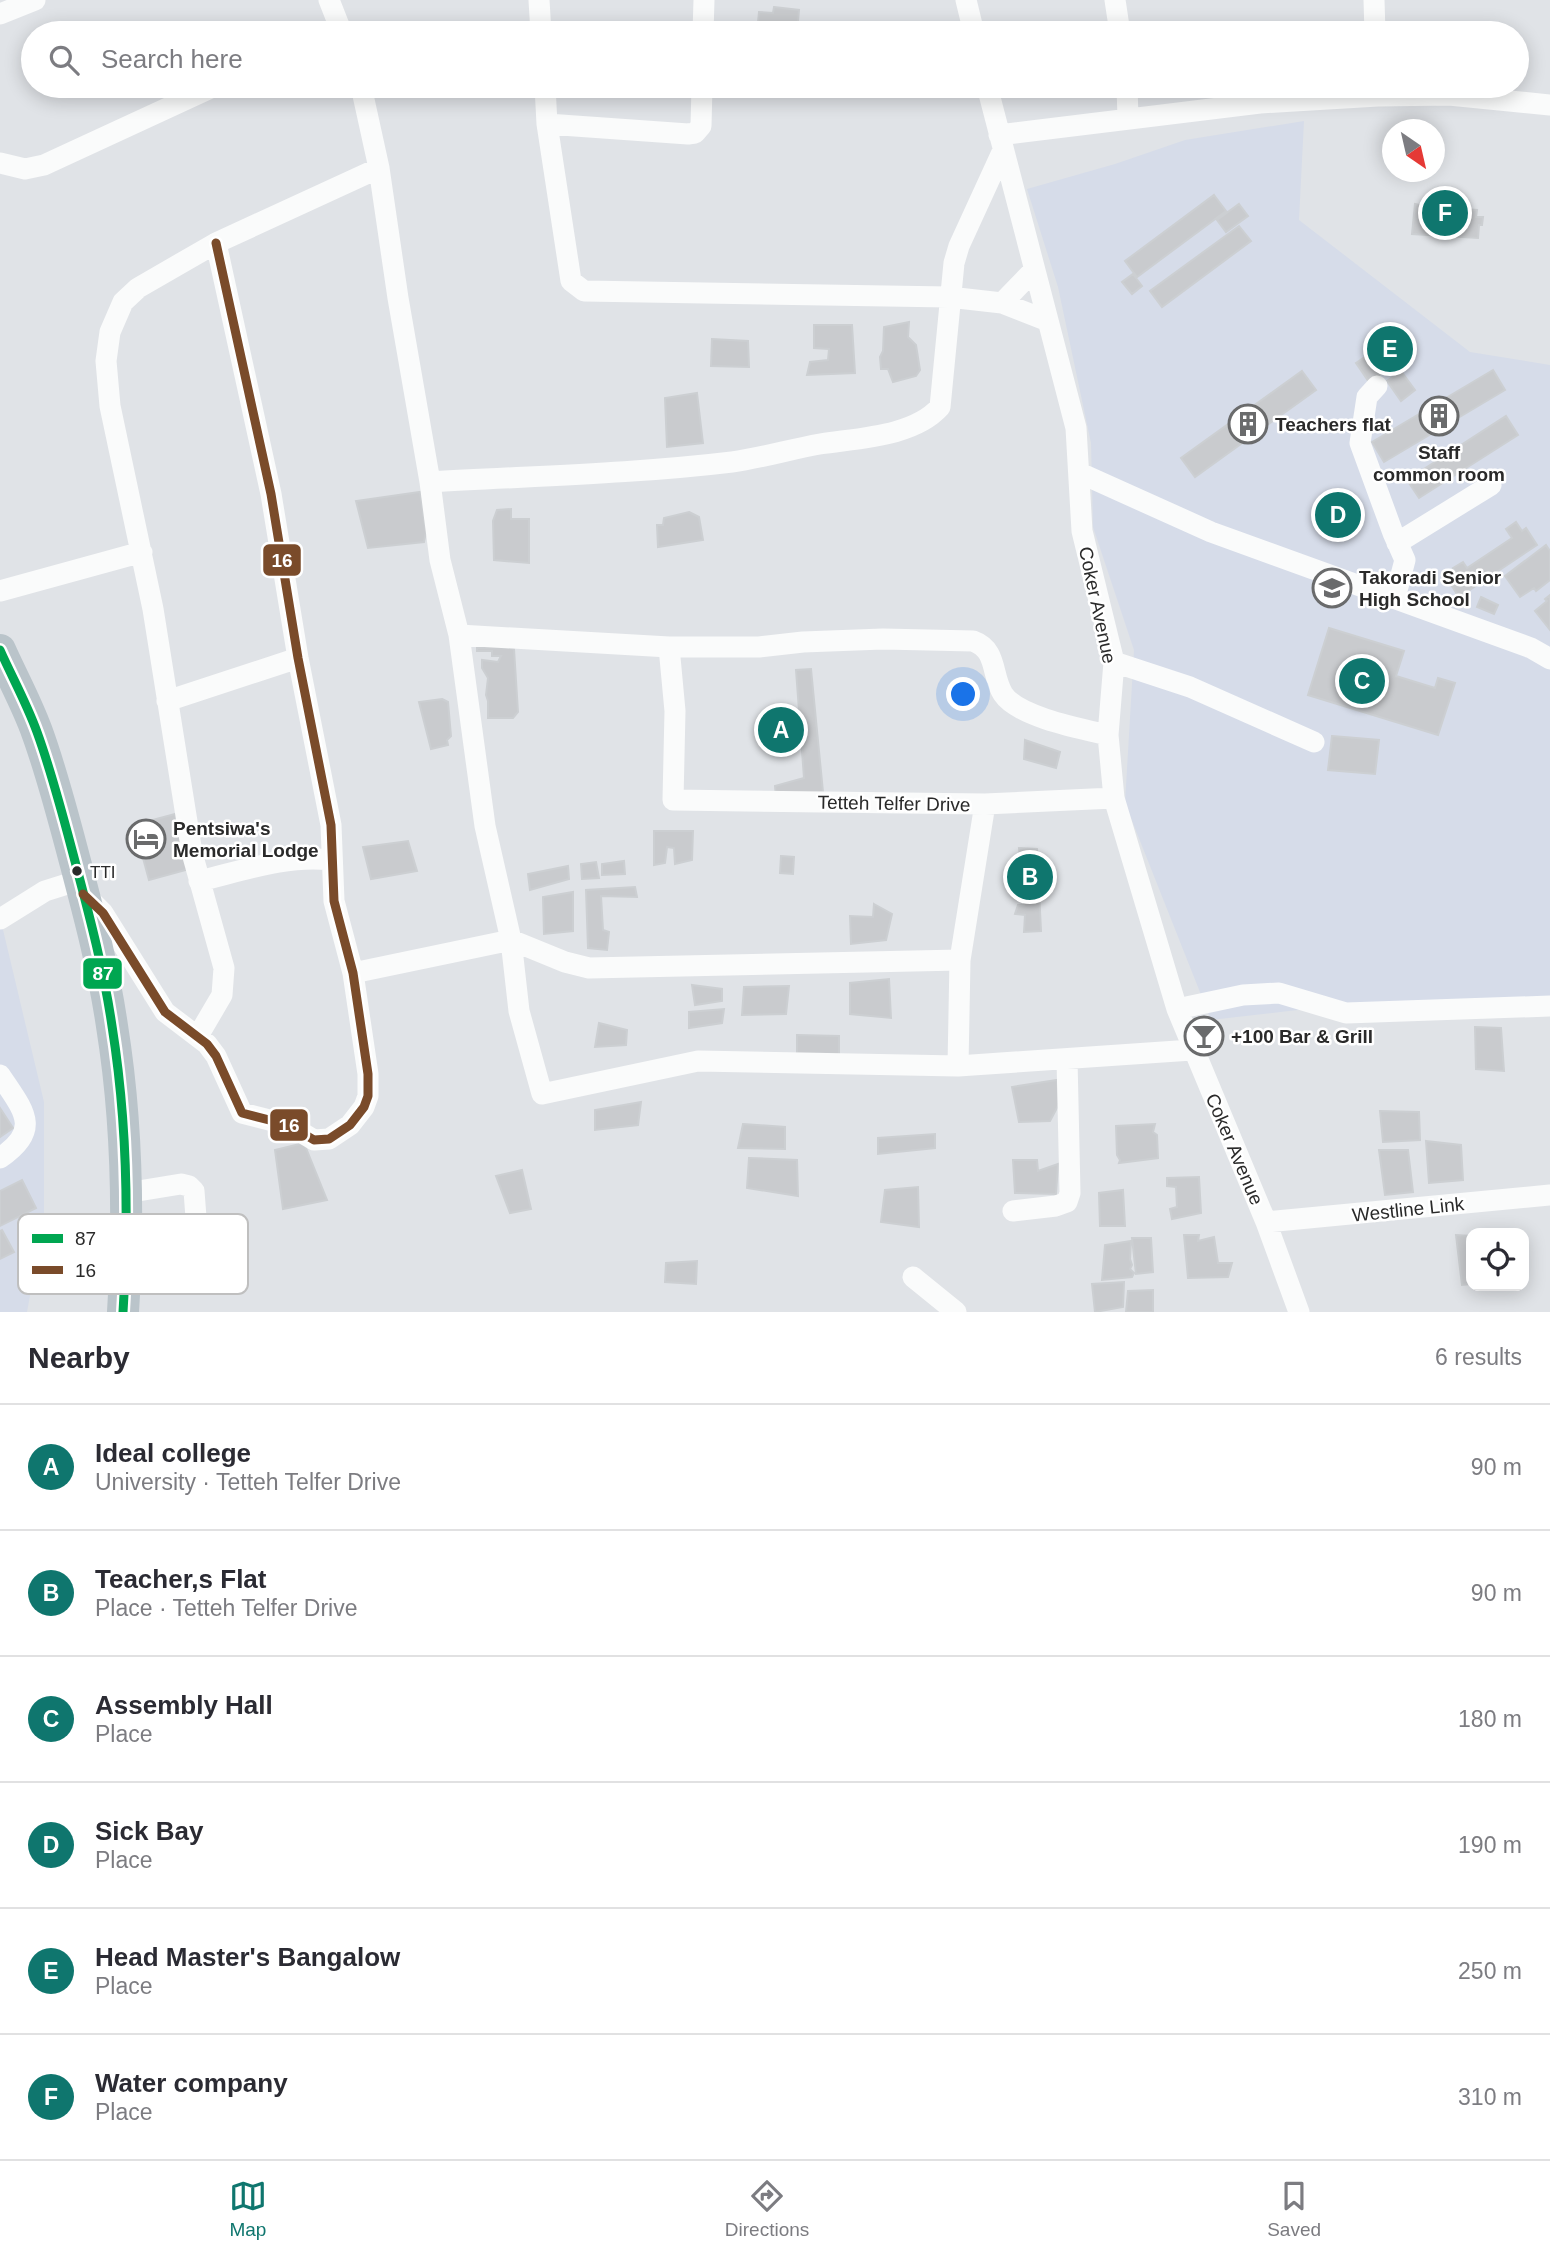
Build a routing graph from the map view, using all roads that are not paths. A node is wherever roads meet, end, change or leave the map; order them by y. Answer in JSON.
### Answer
{"nodes":[{"id":1,"x":35,"y":0,"type":"edge"},
{"id":2,"x":329,"y":0,"type":"edge"},
{"id":3,"x":539,"y":0,"type":"edge"},
{"id":4,"x":704,"y":0,"type":"edge"},
{"id":5,"x":966,"y":0,"type":"edge"},
{"id":6,"x":1115,"y":0,"type":"edge"},
{"id":7,"x":1374,"y":0,"type":"edge"},
{"id":8,"x":0,"y":14,"type":"edge"},
{"id":9,"x":334,"y":21,"type":"edge"},
{"id":10,"x":540,"y":21,"type":"edge"},
{"id":11,"x":703,"y":21,"type":"edge"},
{"id":12,"x":971,"y":21,"type":"edge"},
{"id":13,"x":1118,"y":21,"type":"edge"},
{"id":14,"x":1375,"y":21,"type":"edge"},
{"id":15,"x":189,"y":98,"type":"edge"},
{"id":16,"x":364,"y":98,"type":"edge"},
{"id":17,"x":546,"y":98,"type":"edge"},
{"id":18,"x":702,"y":98,"type":"edge"},
{"id":19,"x":990,"y":98,"type":"edge"},
{"id":20,"x":1128,"y":98,"type":"edge"},
{"id":21,"x":1309,"y":98,"type":"edge"},
{"id":22,"x":1479,"y":98,"type":"edge"},
{"id":23,"x":1550,"y":105,"type":"edge"},
{"id":24,"x":1128,"y":119,"type":"junction"},
{"id":25,"x":547,"y":124,"type":"junction"},
{"id":26,"x":1001,"y":142,"type":"junction"},
{"id":27,"x":0,"y":163,"type":"edge"},
{"id":28,"x":379,"y":168,"type":"junction"},
{"id":29,"x":216,"y":243,"type":"junction"},
{"id":30,"x":1034,"y":270,"type":"junction"},
{"id":31,"x":949,"y":297,"type":"junction"},
{"id":32,"x":1002,"y":303,"type":"junction"},
{"id":33,"x":1048,"y":321,"type":"junction"},
{"id":34,"x":1377,"y":386,"type":"dead end"},
{"id":35,"x":1080,"y":473,"type":"junction"},
{"id":36,"x":430,"y":482,"type":"junction"},
{"id":37,"x":1491,"y":485,"type":"dead end"},
{"id":38,"x":1397,"y":543,"type":"junction"},
{"id":39,"x":142,"y":552,"type":"junction"},
{"id":40,"x":0,"y":591,"type":"edge"},
{"id":41,"x":1395,"y":598,"type":"junction"},
{"id":42,"x":459,"y":635,"type":"junction"},
{"id":43,"x":669,"y":647,"type":"junction"},
{"id":44,"x":0,"y":650,"type":"edge"},
{"id":45,"x":298,"y":658,"type":"junction"},
{"id":46,"x":1550,"y":659,"type":"edge"},
{"id":47,"x":1114,"y":662,"type":"junction"},
{"id":48,"x":167,"y":701,"type":"junction"},
{"id":49,"x":1108,"y":735,"type":"junction"},
{"id":50,"x":1314,"y":742,"type":"dead end"},
{"id":51,"x":1114,"y":798,"type":"junction"},
{"id":52,"x":985,"y":804,"type":"junction"},
{"id":53,"x":331,"y":860,"type":"junction"},
{"id":54,"x":198,"y":881,"type":"junction"},
{"id":55,"x":81,"y":887,"type":"junction"},
{"id":56,"x":0,"y":919,"type":"edge"},
{"id":57,"x":510,"y":940,"type":"junction"},
{"id":58,"x":960,"y":960,"type":"junction"},
{"id":59,"x":354,"y":973,"type":"junction"},
{"id":60,"x":1550,"y":1006,"type":"edge"},
{"id":61,"x":1177,"y":1009,"type":"junction"},
{"id":62,"x":198,"y":1036,"type":"junction"},
{"id":63,"x":1192,"y":1051,"type":"junction"},
{"id":64,"x":1067,"y":1059,"type":"junction"},
{"id":65,"x":958,"y":1066,"type":"junction"},
{"id":66,"x":0,"y":1075,"type":"edge"},
{"id":67,"x":0,"y":1158,"type":"edge"},
{"id":68,"x":126,"y":1193,"type":"junction"},
{"id":69,"x":1550,"y":1195,"type":"edge"},
{"id":70,"x":1013,"y":1211,"type":"dead end"},
{"id":71,"x":126,"y":1214,"type":"edge"},
{"id":72,"x":196,"y":1214,"type":"edge"},
{"id":73,"x":1266,"y":1222,"type":"junction"},
{"id":74,"x":914,"y":1277,"type":"dead end"},
{"id":75,"x":125,"y":1294,"type":"edge"},
{"id":76,"x":124,"y":1312,"type":"edge"},
{"id":77,"x":956,"y":1312,"type":"edge"},
{"id":78,"x":1299,"y":1312,"type":"edge"}],
"edges":[{"from":1,"to":8,"type":"street"},
{"from":2,"to":9,"type":"street"},
{"from":3,"to":10,"type":"street"},
{"from":4,"to":11,"type":"street"},
{"from":5,"to":12,"type":"street"},
{"from":6,"to":13,"type":"street"},
{"from":7,"to":14,"type":"street"},
{"from":15,"to":27,"type":"street"},
{"from":16,"to":28,"type":"street"},
{"from":17,"to":25,"type":"street"},
{"from":18,"to":25,"type":"street"},
{"from":19,"to":26,"type":"street","name":"Coker Avenue"},
{"from":20,"to":24,"type":"street"},
{"from":21,"to":24,"type":"street"},
{"from":22,"to":23,"type":"street"},
{"from":24,"to":26,"type":"street"},
{"from":25,"to":31,"type":"street"},
{"from":26,"to":30,"type":"street","name":"Coker Avenue"},
{"from":26,"to":31,"type":"street"},
{"from":28,"to":29,"type":"street"},
{"from":28,"to":36,"type":"street"},
{"from":29,"to":39,"type":"street"},
{"from":29,"to":45,"type":"street"},
{"from":30,"to":32,"type":"street"},
{"from":30,"to":33,"type":"street","name":"Coker Avenue"},
{"from":31,"to":32,"type":"street"},
{"from":31,"to":36,"type":"street"},
{"from":32,"to":33,"type":"street"},
{"from":33,"to":35,"type":"street","name":"Coker Avenue"},
{"from":34,"to":38,"type":"street"},
{"from":35,"to":41,"type":"street"},
{"from":35,"to":47,"type":"street","name":"Coker Avenue"},
{"from":36,"to":42,"type":"street"},
{"from":37,"to":38,"type":"street"},
{"from":38,"to":41,"type":"street"},
{"from":39,"to":40,"type":"street"},
{"from":39,"to":48,"type":"street"},
{"from":41,"to":46,"type":"street"},
{"from":42,"to":43,"type":"street"},
{"from":42,"to":57,"type":"street"},
{"from":43,"to":49,"type":"street"},
{"from":43,"to":52,"type":"street","name":"Tetteh Telfer Drive"},
{"from":44,"to":55,"type":"highway"},
{"from":45,"to":48,"type":"street"},
{"from":45,"to":53,"type":"street"},
{"from":47,"to":49,"type":"street","name":"Coker Avenue"},
{"from":47,"to":50,"type":"street"},
{"from":48,"to":54,"type":"street"},
{"from":49,"to":51,"type":"street","name":"Coker Avenue"},
{"from":51,"to":52,"type":"street","name":"Tetteh Telfer Drive"},
{"from":51,"to":61,"type":"street","name":"Coker Avenue"},
{"from":52,"to":58,"type":"street"},
{"from":53,"to":54,"type":"street"},
{"from":53,"to":59,"type":"street"},
{"from":54,"to":62,"type":"street"},
{"from":55,"to":56,"type":"street"},
{"from":55,"to":62,"type":"street"},
{"from":55,"to":68,"type":"highway"},
{"from":57,"to":58,"type":"street"},
{"from":57,"to":59,"type":"street"},
{"from":57,"to":65,"type":"street"},
{"from":58,"to":65,"type":"street"},
{"from":59,"to":62,"type":"street"},
{"from":60,"to":61,"type":"street"},
{"from":61,"to":63,"type":"street","name":"Coker Avenue"},
{"from":63,"to":64,"type":"street"},
{"from":63,"to":73,"type":"street","name":"Coker Avenue"},
{"from":64,"to":65,"type":"street"},
{"from":64,"to":70,"type":"street"},
{"from":66,"to":67,"type":"street"},
{"from":68,"to":71,"type":"highway"},
{"from":68,"to":72,"type":"street"},
{"from":69,"to":73,"type":"street","name":"Westline Link"},
{"from":73,"to":78,"type":"street","name":"Coker Avenue"},
{"from":74,"to":77,"type":"street"},
{"from":75,"to":76,"type":"highway"}]}
